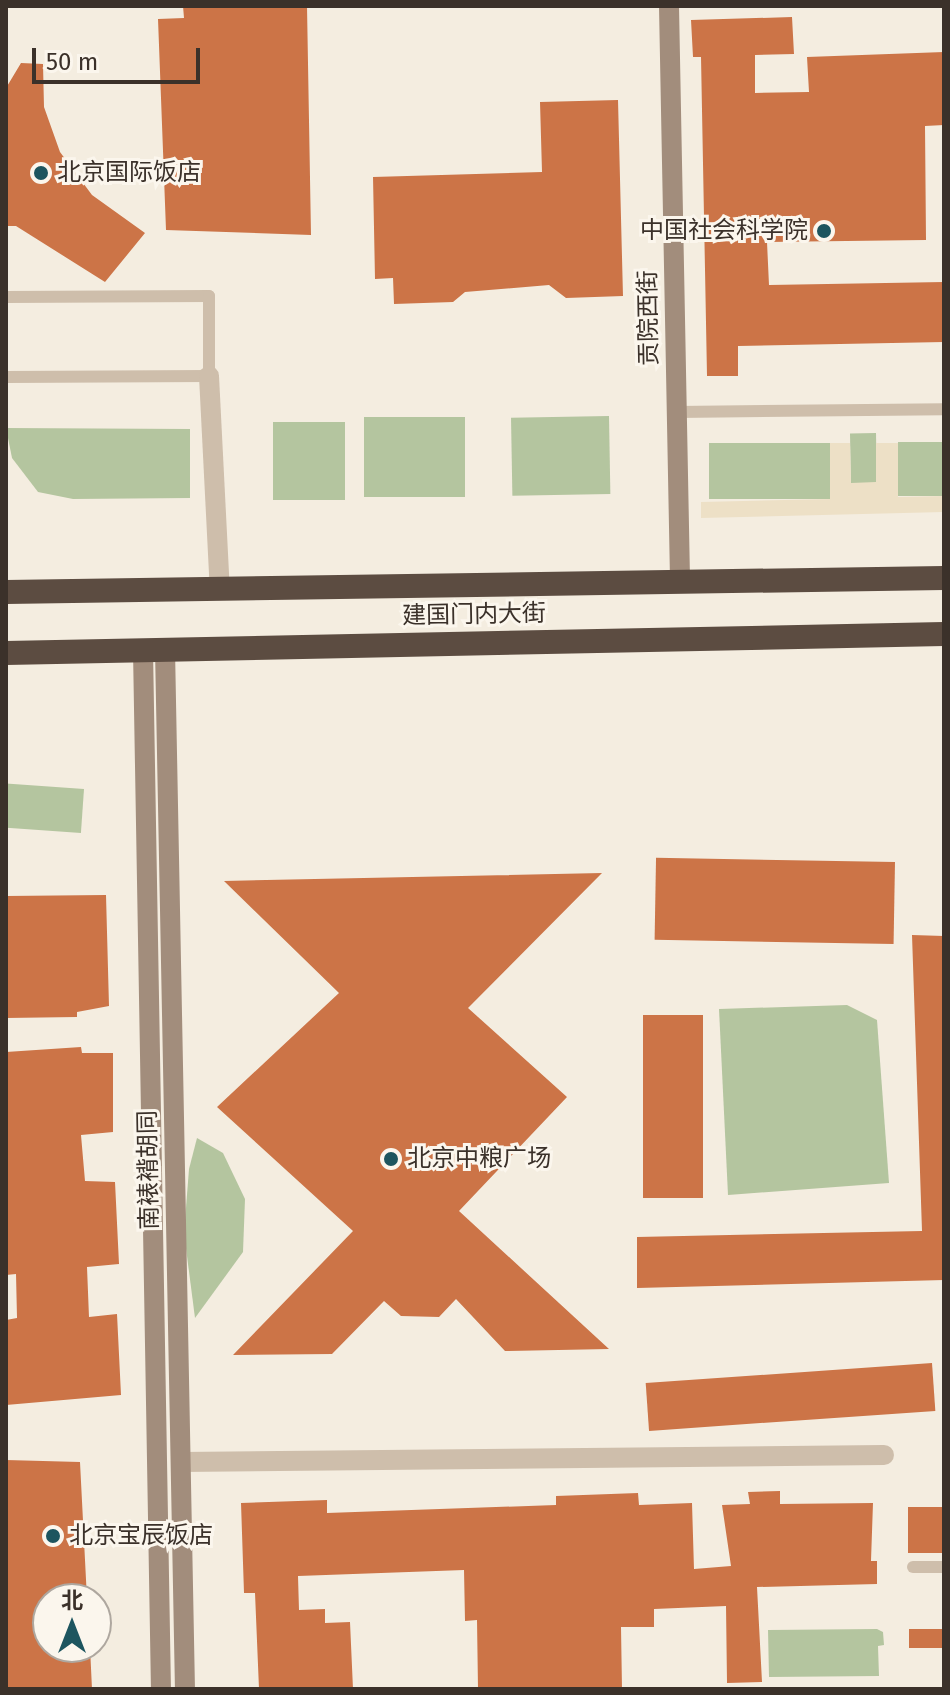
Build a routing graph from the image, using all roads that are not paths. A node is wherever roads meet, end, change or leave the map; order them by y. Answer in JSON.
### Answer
{"nodes":[{"id":1,"x":669,"y":6,"type":"edge"},
{"id":2,"x":6,"y":297,"type":"edge"},
{"id":3,"x":209,"y":376,"type":"junction"},
{"id":4,"x":6,"y":377,"type":"edge"},
{"id":5,"x":944,"y":409,"type":"edge"},
{"id":6,"x":677,"y":412,"type":"junction"},
{"id":7,"x":944,"y":578,"type":"edge"},
{"id":8,"x":680,"y":580,"type":"junction"},
{"id":9,"x":220,"y":590,"type":"junction"},
{"id":10,"x":6,"y":592,"type":"edge"},
{"id":11,"x":944,"y":634,"type":"edge"},
{"id":12,"x":154,"y":650,"type":"junction"},
{"id":13,"x":6,"y":653,"type":"edge"},
{"id":14,"x":884,"y":1455,"type":"dead end"},
{"id":15,"x":181,"y":1462,"type":"junction"},
{"id":16,"x":913,"y":1567,"type":"dead end"},
{"id":17,"x":944,"y":1567,"type":"edge"},
{"id":18,"x":161,"y":1689,"type":"edge"},
{"id":19,"x":185,"y":1689,"type":"edge"}],
"edges":[{"from":1,"to":6,"type":"street","name":"贡院西街"},
{"from":2,"to":3,"type":"lane"},
{"from":3,"to":4,"type":"lane"},
{"from":3,"to":9,"type":"street"},
{"from":5,"to":6,"type":"lane"},
{"from":6,"to":8,"type":"street","name":"贡院西街"},
{"from":7,"to":8,"type":"highway","name":"建国门内大街"},
{"from":8,"to":9,"type":"highway","name":"建国门内大街"},
{"from":9,"to":10,"type":"highway","name":"建国门内大街"},
{"from":11,"to":12,"type":"highway","name":"建国门内大街"},
{"from":12,"to":13,"type":"highway","name":"建国门内大街"},
{"from":12,"to":15,"type":"street","name":"南裱褙胡同"},
{"from":12,"to":18,"type":"street"},
{"from":14,"to":15,"type":"street"},
{"from":15,"to":19,"type":"street","name":"南裱褙胡同"},
{"from":16,"to":17,"type":"lane"}]}
